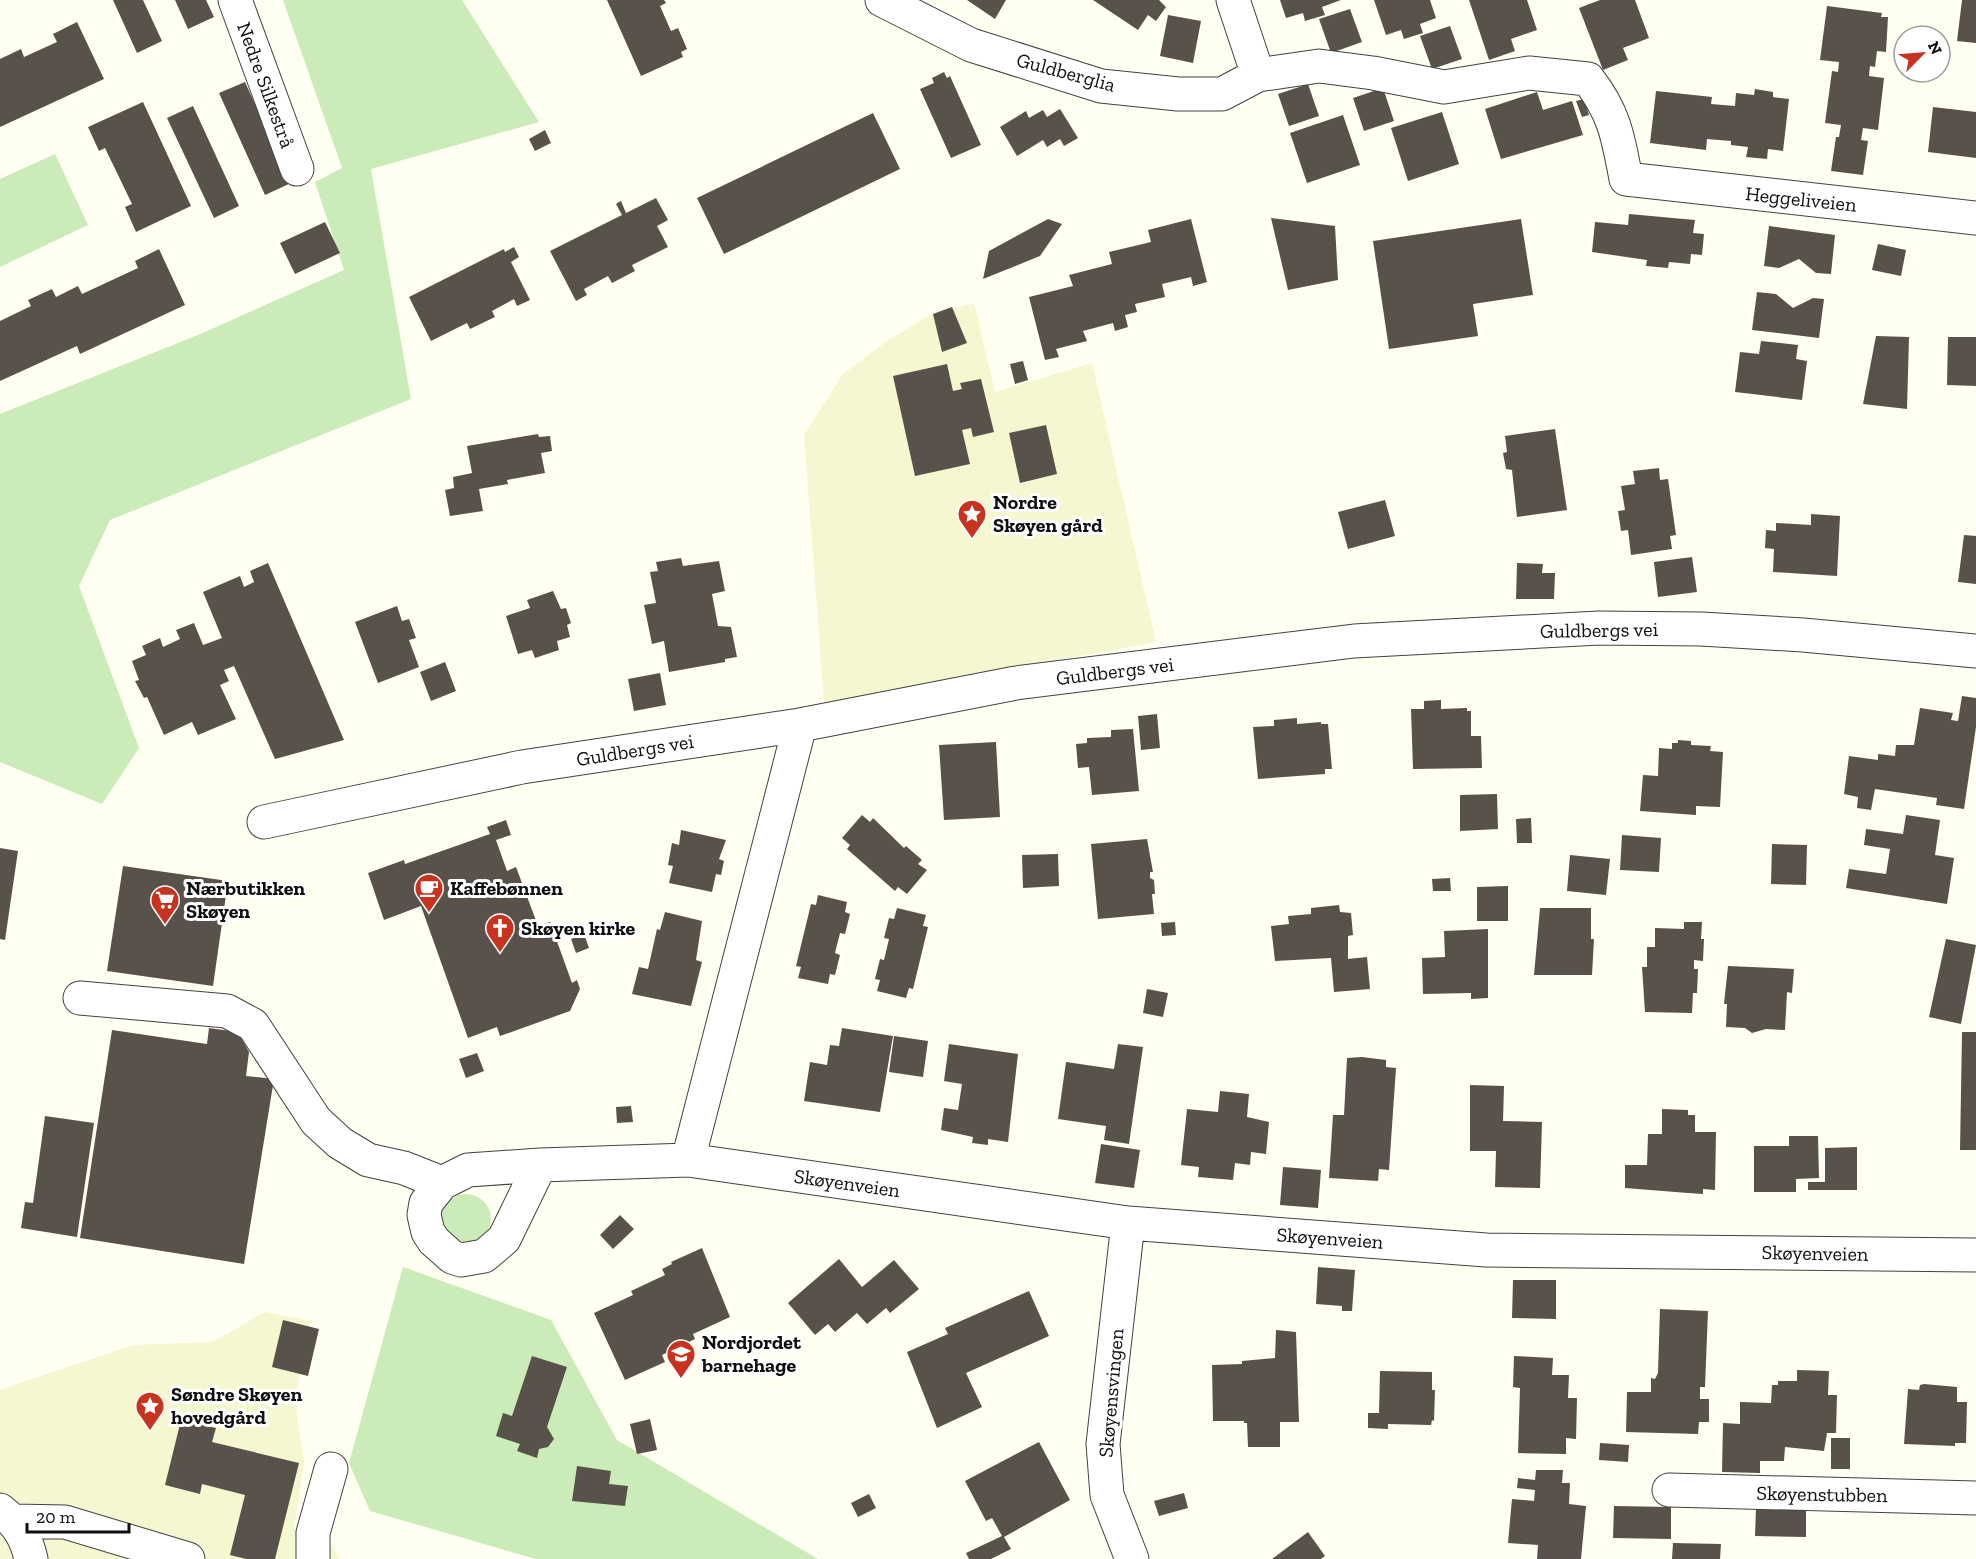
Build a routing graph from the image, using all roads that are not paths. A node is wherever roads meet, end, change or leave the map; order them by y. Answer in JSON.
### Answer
{"nodes":[{"id":1,"x":235,"y":0,"type":"edge"},
{"id":2,"x":882,"y":0,"type":"edge"},
{"id":3,"x":1233,"y":0,"type":"edge"},
{"id":4,"x":1258,"y":75,"type":"junction"},
{"id":5,"x":297,"y":169,"type":"dead end"},
{"id":6,"x":1626,"y":179,"type":"joint"},
{"id":7,"x":1976,"y":218,"type":"edge"},
{"id":8,"x":1976,"y":651,"type":"edge"},
{"id":9,"x":800,"y":725,"type":"junction"},
{"id":10,"x":264,"y":822,"type":"dead end"},
{"id":11,"x":81,"y":998,"type":"dead end"},
{"id":12,"x":688,"y":1160,"type":"junction"},
{"id":13,"x":540,"y":1166,"type":"junction"},
{"id":14,"x":442,"y":1183,"type":"junction"},
{"id":15,"x":1128,"y":1223,"type":"junction"},
{"id":16,"x":1976,"y":1255,"type":"edge"},
{"id":17,"x":331,"y":1469,"type":"dead end"},
{"id":18,"x":1669,"y":1490,"type":"dead end"},
{"id":19,"x":1976,"y":1498,"type":"edge"},
{"id":20,"x":7,"y":1515,"type":"edge"},
{"id":21,"x":31,"y":1559,"type":"edge"},
{"id":22,"x":188,"y":1559,"type":"edge"},
{"id":23,"x":313,"y":1559,"type":"edge"},
{"id":24,"x":1132,"y":1559,"type":"edge"}],
"edges":[{"from":1,"to":5,"type":"street","name":"Nedre Silkestrå"},
{"from":2,"to":4,"type":"street","name":"Guldberglia"},
{"from":3,"to":4,"type":"street"},
{"from":4,"to":6,"type":"street","name":"Guldberglia"},
{"from":6,"to":7,"type":"street","name":"Heggeliveien"},
{"from":8,"to":9,"type":"street","name":"Guldbergs vei"},
{"from":9,"to":10,"type":"street","name":"Guldbergs vei"},
{"from":9,"to":12,"type":"street"},
{"from":11,"to":14,"type":"street"},
{"from":12,"to":13,"type":"street","name":"Skøyenveien"},
{"from":12,"to":15,"type":"street","name":"Skøyenveien"},
{"from":13,"to":14,"type":"street","name":"Skøyenveien"},
{"from":13,"to":14,"type":"street","name":"Skøyenveien"},
{"from":15,"to":16,"type":"street","name":"Skøyenveien"},
{"from":15,"to":24,"type":"street","name":"Skøyensvingen"},
{"from":17,"to":23,"type":"street"},
{"from":18,"to":19,"type":"street","name":"Skøyenstubben"},
{"from":20,"to":21,"type":"street"},
{"from":20,"to":22,"type":"street"}]}
